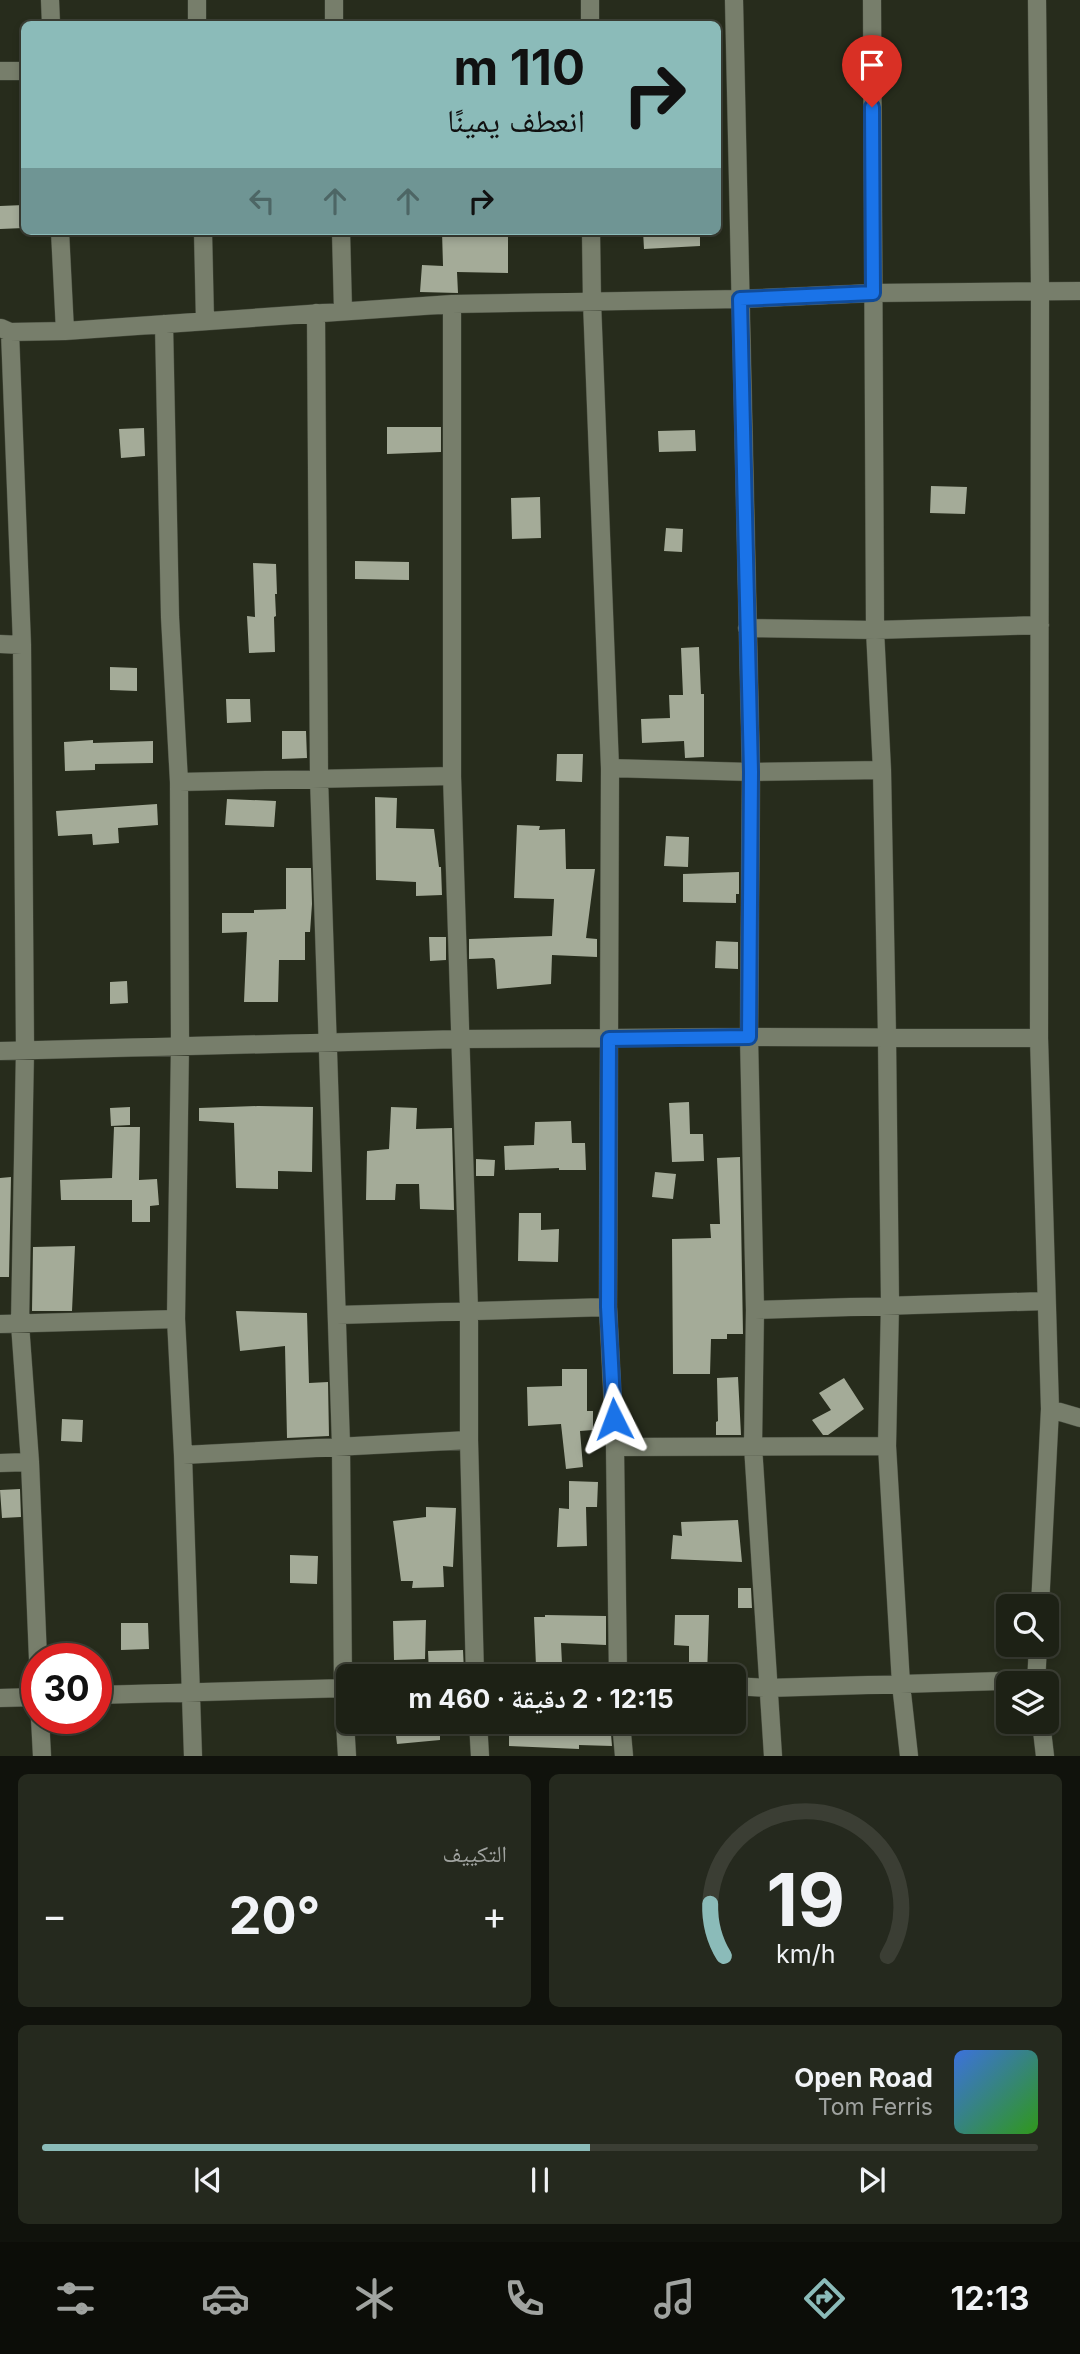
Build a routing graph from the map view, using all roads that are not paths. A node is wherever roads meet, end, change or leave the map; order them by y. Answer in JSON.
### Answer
{"nodes":[{"id":1,"x":50,"y":0,"type":"edge"},
{"id":2,"x":197,"y":0,"type":"edge"},
{"id":3,"x":334,"y":0,"type":"edge"},
{"id":4,"x":590,"y":0,"type":"edge"},
{"id":5,"x":734,"y":0,"type":"edge"},
{"id":6,"x":872,"y":0,"type":"edge"},
{"id":7,"x":1037,"y":0,"type":"edge"},
{"id":8,"x":51,"y":21,"type":"edge"},
{"id":9,"x":197,"y":21,"type":"edge"},
{"id":10,"x":334,"y":21,"type":"edge"},
{"id":11,"x":590,"y":21,"type":"edge"},
{"id":12,"x":0,"y":71,"type":"edge"},
{"id":13,"x":21,"y":71,"type":"edge"},
{"id":14,"x":60,"y":235,"type":"edge"},
{"id":15,"x":203,"y":235,"type":"edge"},
{"id":16,"x":341,"y":235,"type":"edge"},
{"id":17,"x":592,"y":235,"type":"edge"},
{"id":18,"x":1040,"y":290,"type":"junction"},
{"id":19,"x":1080,"y":291,"type":"edge"},
{"id":20,"x":873,"y":293,"type":"junction"},
{"id":21,"x":740,"y":299,"type":"junction"},
{"id":22,"x":592,"y":302,"type":"junction"},
{"id":23,"x":452,"y":304,"type":"junction"},
{"id":24,"x":343,"y":310,"type":"junction"},
{"id":25,"x":316,"y":313,"type":"junction"},
{"id":26,"x":205,"y":321,"type":"junction"},
{"id":27,"x":164,"y":324,"type":"junction"},
{"id":28,"x":5,"y":330,"type":"edge"},
{"id":29,"x":65,"y":331,"type":"junction"},
{"id":30,"x":1040,"y":625,"type":"junction"},
{"id":31,"x":747,"y":628,"type":"junction"},
{"id":32,"x":874,"y":630,"type":"junction"},
{"id":33,"x":0,"y":644,"type":"edge"},
{"id":34,"x":22,"y":645,"type":"junction"},
{"id":35,"x":610,"y":768,"type":"junction"},
{"id":36,"x":882,"y":769,"type":"junction"},
{"id":37,"x":751,"y":772,"type":"junction"},
{"id":38,"x":452,"y":776,"type":"junction"},
{"id":39,"x":319,"y":778,"type":"junction"},
{"id":40,"x":179,"y":782,"type":"junction"},
{"id":41,"x":749,"y":1037,"type":"junction"},
{"id":42,"x":887,"y":1037,"type":"junction"},
{"id":43,"x":1039,"y":1038,"type":"junction"},
{"id":44,"x":462,"y":1039,"type":"junction"},
{"id":45,"x":609,"y":1039,"type":"junction"},
{"id":46,"x":327,"y":1044,"type":"junction"},
{"id":47,"x":180,"y":1045,"type":"junction"},
{"id":48,"x":25,"y":1050,"type":"junction"},
{"id":49,"x":0,"y":1051,"type":"edge"},
{"id":50,"x":1045,"y":1301,"type":"junction"},
{"id":51,"x":890,"y":1304,"type":"junction"},
{"id":52,"x":608,"y":1307,"type":"junction"},
{"id":53,"x":469,"y":1310,"type":"junction"},
{"id":54,"x":755,"y":1310,"type":"junction"},
{"id":55,"x":337,"y":1315,"type":"junction"},
{"id":56,"x":176,"y":1319,"type":"junction"},
{"id":57,"x":0,"y":1324,"type":"edge"},
{"id":58,"x":20,"y":1324,"type":"junction"},
{"id":59,"x":1049,"y":1409,"type":"junction"},
{"id":60,"x":1080,"y":1418,"type":"edge"},
{"id":61,"x":469,"y":1440,"type":"junction"},
{"id":62,"x":341,"y":1445,"type":"junction"},
{"id":63,"x":753,"y":1446,"type":"junction"},
{"id":64,"x":887,"y":1446,"type":"junction"},
{"id":65,"x":615,"y":1447,"type":"junction"},
{"id":66,"x":183,"y":1455,"type":"junction"},
{"id":67,"x":30,"y":1462,"type":"junction"},
{"id":68,"x":0,"y":1463,"type":"edge"},
{"id":69,"x":1041,"y":1594,"type":"edge"},
{"id":70,"x":37,"y":1643,"type":"edge"},
{"id":71,"x":346,"y":1664,"type":"edge"},
{"id":72,"x":475,"y":1664,"type":"edge"},
{"id":73,"x":618,"y":1664,"type":"edge"},
{"id":74,"x":996,"y":1683,"type":"edge"},
{"id":75,"x":901,"y":1684,"type":"junction"},
{"id":76,"x":746,"y":1687,"type":"edge"},
{"id":77,"x":336,"y":1688,"type":"edge"},
{"id":78,"x":767,"y":1688,"type":"junction"},
{"id":79,"x":190,"y":1691,"type":"junction"},
{"id":80,"x":112,"y":1694,"type":"edge"},
{"id":81,"x":21,"y":1697,"type":"edge"},
{"id":82,"x":0,"y":1698,"type":"edge"},
{"id":83,"x":41,"y":1734,"type":"edge"},
{"id":84,"x":347,"y":1734,"type":"edge"},
{"id":85,"x":479,"y":1734,"type":"edge"},
{"id":86,"x":622,"y":1734,"type":"edge"},
{"id":87,"x":1042,"y":1734,"type":"edge"},
{"id":88,"x":42,"y":1755,"type":"edge"},
{"id":89,"x":193,"y":1755,"type":"edge"},
{"id":90,"x":347,"y":1755,"type":"edge"},
{"id":91,"x":480,"y":1755,"type":"edge"},
{"id":92,"x":624,"y":1755,"type":"edge"},
{"id":93,"x":773,"y":1755,"type":"edge"},
{"id":94,"x":909,"y":1755,"type":"edge"},
{"id":95,"x":1045,"y":1755,"type":"edge"}],
"edges":[{"from":1,"to":8,"type":"street"},
{"from":2,"to":9,"type":"street"},
{"from":3,"to":10,"type":"street"},
{"from":4,"to":11,"type":"street"},
{"from":5,"to":21,"type":"street"},
{"from":6,"to":20,"type":"street"},
{"from":7,"to":18,"type":"street"},
{"from":12,"to":13,"type":"street"},
{"from":14,"to":29,"type":"street"},
{"from":15,"to":26,"type":"street"},
{"from":16,"to":24,"type":"street"},
{"from":17,"to":22,"type":"street"},
{"from":18,"to":19,"type":"street"},
{"from":18,"to":20,"type":"street"},
{"from":18,"to":30,"type":"street"},
{"from":20,"to":21,"type":"street"},
{"from":20,"to":32,"type":"street"},
{"from":21,"to":22,"type":"street"},
{"from":21,"to":31,"type":"street"},
{"from":22,"to":23,"type":"street"},
{"from":22,"to":35,"type":"street"},
{"from":23,"to":24,"type":"street"},
{"from":23,"to":38,"type":"street"},
{"from":24,"to":25,"type":"street"},
{"from":25,"to":26,"type":"street"},
{"from":25,"to":39,"type":"street"},
{"from":26,"to":27,"type":"street"},
{"from":27,"to":29,"type":"street"},
{"from":27,"to":40,"type":"street"},
{"from":28,"to":29,"type":"street"},
{"from":28,"to":34,"type":"street"},
{"from":30,"to":32,"type":"street"},
{"from":30,"to":43,"type":"street"},
{"from":31,"to":32,"type":"street"},
{"from":31,"to":37,"type":"street"},
{"from":32,"to":36,"type":"street"},
{"from":33,"to":34,"type":"street"},
{"from":34,"to":48,"type":"street"},
{"from":35,"to":37,"type":"street"},
{"from":35,"to":45,"type":"street"},
{"from":36,"to":37,"type":"street"},
{"from":36,"to":42,"type":"street"},
{"from":37,"to":41,"type":"street"},
{"from":38,"to":39,"type":"street"},
{"from":38,"to":44,"type":"street"},
{"from":39,"to":40,"type":"street"},
{"from":39,"to":46,"type":"street"},
{"from":40,"to":47,"type":"street"},
{"from":41,"to":42,"type":"street"},
{"from":41,"to":45,"type":"street"},
{"from":41,"to":54,"type":"street"},
{"from":42,"to":43,"type":"street"},
{"from":42,"to":51,"type":"street"},
{"from":43,"to":50,"type":"street"},
{"from":44,"to":45,"type":"street"},
{"from":44,"to":46,"type":"street"},
{"from":44,"to":53,"type":"street"},
{"from":45,"to":52,"type":"street"},
{"from":46,"to":47,"type":"street"},
{"from":46,"to":55,"type":"street"},
{"from":47,"to":48,"type":"street"},
{"from":47,"to":56,"type":"street"},
{"from":48,"to":49,"type":"street"},
{"from":48,"to":58,"type":"street"},
{"from":50,"to":51,"type":"street"},
{"from":50,"to":59,"type":"street"},
{"from":51,"to":54,"type":"street"},
{"from":51,"to":64,"type":"street"},
{"from":52,"to":53,"type":"street"},
{"from":52,"to":65,"type":"street"},
{"from":53,"to":55,"type":"street"},
{"from":53,"to":61,"type":"street"},
{"from":54,"to":63,"type":"street"},
{"from":55,"to":62,"type":"street"},
{"from":56,"to":58,"type":"street"},
{"from":56,"to":66,"type":"street"},
{"from":57,"to":58,"type":"street"},
{"from":58,"to":67,"type":"street"},
{"from":59,"to":60,"type":"street"},
{"from":59,"to":69,"type":"street"},
{"from":61,"to":62,"type":"street"},
{"from":61,"to":72,"type":"street"},
{"from":62,"to":66,"type":"street"},
{"from":62,"to":71,"type":"street"},
{"from":63,"to":64,"type":"street"},
{"from":63,"to":65,"type":"street"},
{"from":63,"to":78,"type":"street"},
{"from":64,"to":75,"type":"street"},
{"from":65,"to":73,"type":"street"},
{"from":66,"to":79,"type":"street"},
{"from":67,"to":68,"type":"street"},
{"from":67,"to":70,"type":"street"},
{"from":74,"to":75,"type":"street"},
{"from":75,"to":78,"type":"street"},
{"from":75,"to":94,"type":"street"},
{"from":76,"to":78,"type":"street"},
{"from":77,"to":79,"type":"street"},
{"from":78,"to":93,"type":"street"},
{"from":79,"to":80,"type":"street"},
{"from":79,"to":89,"type":"street"},
{"from":81,"to":82,"type":"street"},
{"from":83,"to":88,"type":"street"},
{"from":84,"to":90,"type":"street"},
{"from":85,"to":91,"type":"street"},
{"from":86,"to":92,"type":"street"},
{"from":87,"to":95,"type":"street"}]}
